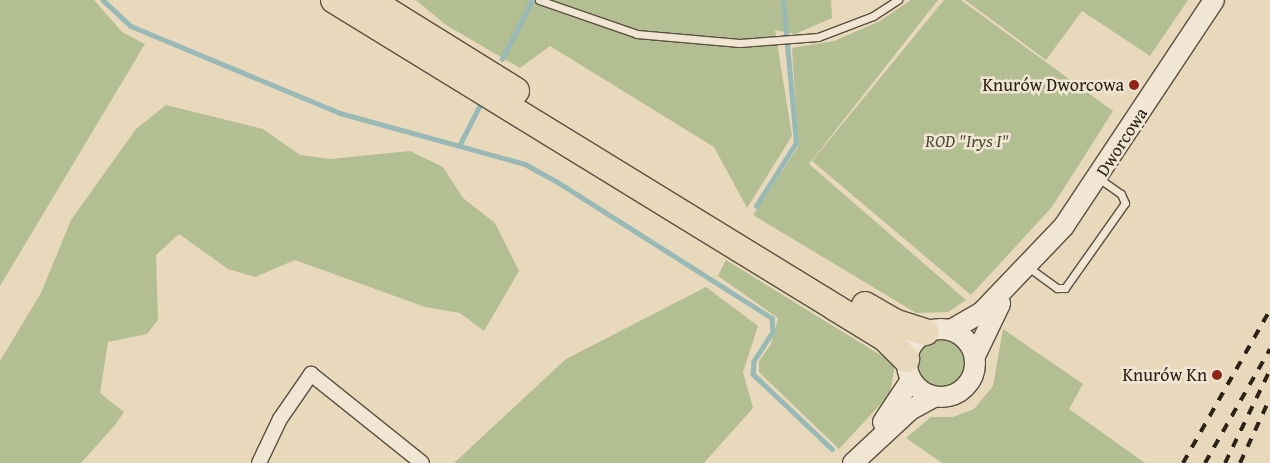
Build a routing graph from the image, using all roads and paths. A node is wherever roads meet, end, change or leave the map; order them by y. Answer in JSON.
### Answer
{"nodes":[{"id":1,"x":334,"y":0,"type":"edge"},
{"id":2,"x":370,"y":0,"type":"edge"},
{"id":3,"x":539,"y":0,"type":"edge"},
{"id":4,"x":898,"y":0,"type":"edge"},
{"id":5,"x":1214,"y":0,"type":"edge"},
{"id":6,"x":1098,"y":178,"type":"junction"},
{"id":7,"x":1024,"y":272,"type":"junction"},
{"id":8,"x":951,"y":330,"type":"junction"},
{"id":9,"x":925,"y":332,"type":"junction"},
{"id":10,"x":975,"y":356,"type":"junction"},
{"id":11,"x":909,"y":369,"type":"junction"},
{"id":12,"x":933,"y":397,"type":"junction"},
{"id":13,"x":857,"y":459,"type":"edge"},
{"id":14,"x":259,"y":463,"type":"edge"},
{"id":15,"x":422,"y":463,"type":"edge"}],
"edges":[{"from":1,"to":11,"type":"highway"},
{"from":2,"to":9,"type":"highway"},
{"from":3,"to":4,"type":"lane"},
{"from":5,"to":6,"type":"main road","name":"Dworcowa"},
{"from":6,"to":7,"type":"main road","name":"Dworcowa"},
{"from":6,"to":7,"type":"lane"},
{"from":7,"to":8,"type":"main road","name":"Dworcowa"},
{"from":7,"to":10,"type":"main road","name":"Dworcowa"},
{"from":8,"to":9,"type":"main road"},
{"from":8,"to":10,"type":"main road"},
{"from":9,"to":11,"type":"main road"},
{"from":10,"to":12,"type":"main road"},
{"from":11,"to":12,"type":"main road"},
{"from":11,"to":13,"type":"main road"},
{"from":12,"to":13,"type":"main road"},
{"from":14,"to":15,"type":"street"}]}
